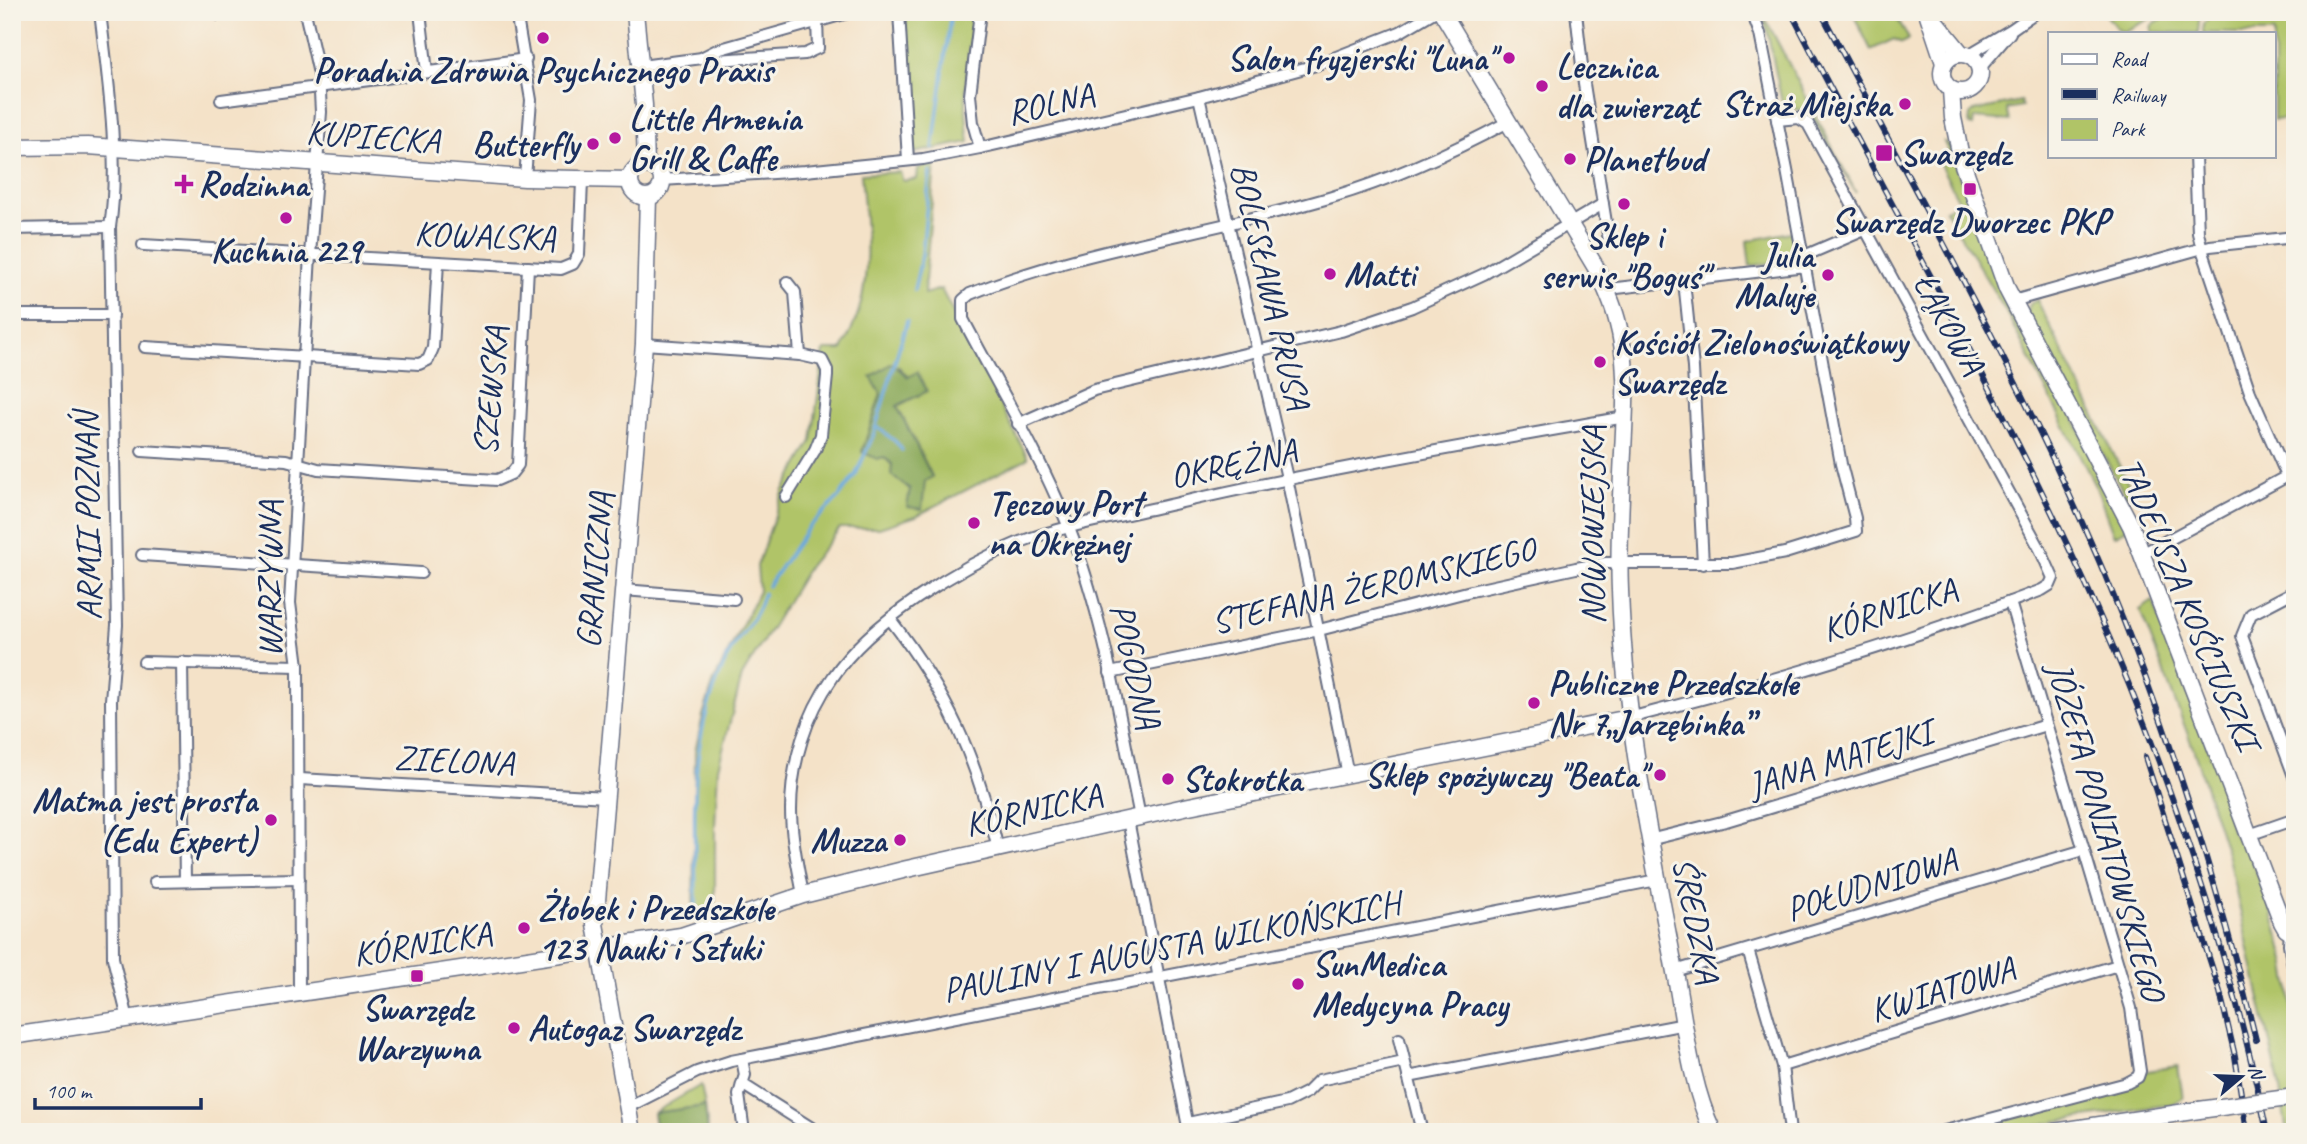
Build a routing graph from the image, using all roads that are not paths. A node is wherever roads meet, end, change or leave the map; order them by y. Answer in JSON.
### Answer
{"nodes":[{"id":1,"x":100,"y":12,"type":"edge"},
{"id":2,"x":240,"y":12,"type":"edge"},
{"id":3,"x":305,"y":12,"type":"edge"},
{"id":4,"x":420,"y":12,"type":"edge"},
{"id":5,"x":516,"y":12,"type":"edge"},
{"id":6,"x":635,"y":12,"type":"edge"},
{"id":7,"x":851,"y":12,"type":"edge"},
{"id":8,"x":899,"y":12,"type":"edge"},
{"id":9,"x":980,"y":12,"type":"edge"},
{"id":10,"x":1434,"y":12,"type":"edge"},
{"id":11,"x":1442,"y":12,"type":"edge"},
{"id":12,"x":1576,"y":12,"type":"edge"},
{"id":13,"x":1752,"y":12,"type":"edge"},
{"id":14,"x":2036,"y":12,"type":"edge"},
{"id":15,"x":1928,"y":14,"type":"edge"},
{"id":16,"x":219,"y":15,"type":"dead end"},
{"id":17,"x":2020,"y":17,"type":"edge"},
{"id":18,"x":812,"y":19,"type":"edge"},
{"id":19,"x":2012,"y":29,"type":"junction"},
{"id":20,"x":1965,"y":54,"type":"junction"},
{"id":21,"x":702,"y":58,"type":"junction"},
{"id":22,"x":526,"y":59,"type":"junction"},
{"id":23,"x":1944,"y":62,"type":"junction"},
{"id":24,"x":641,"y":66,"type":"junction"},
{"id":25,"x":1980,"y":68,"type":"junction"},
{"id":26,"x":427,"y":72,"type":"junction"},
{"id":27,"x":320,"y":87,"type":"junction"},
{"id":28,"x":1951,"y":90,"type":"junction"},
{"id":29,"x":1968,"y":92,"type":"junction"},
{"id":30,"x":1199,"y":97,"type":"junction"},
{"id":31,"x":221,"y":100,"type":"dead end"},
{"id":32,"x":1777,"y":120,"type":"junction"},
{"id":33,"x":1508,"y":122,"type":"junction"},
{"id":34,"x":1957,"y":129,"type":"junction"},
{"id":35,"x":12,"y":147,"type":"edge"},
{"id":36,"x":112,"y":148,"type":"junction"},
{"id":37,"x":980,"y":148,"type":"junction"},
{"id":38,"x":2195,"y":158,"type":"edge"},
{"id":39,"x":908,"y":160,"type":"junction"},
{"id":40,"x":318,"y":164,"type":"junction"},
{"id":41,"x":646,"y":164,"type":"junction"},
{"id":42,"x":525,"y":178,"type":"junction"},
{"id":43,"x":630,"y":180,"type":"junction"},
{"id":44,"x":662,"y":180,"type":"junction"},
{"id":45,"x":582,"y":181,"type":"junction"},
{"id":46,"x":648,"y":197,"type":"junction"},
{"id":47,"x":1603,"y":204,"type":"junction"},
{"id":48,"x":1570,"y":223,"type":"junction"},
{"id":49,"x":1227,"y":224,"type":"junction"},
{"id":50,"x":110,"y":227,"type":"junction"},
{"id":51,"x":12,"y":229,"type":"edge"},
{"id":52,"x":1867,"y":229,"type":"junction"},
{"id":53,"x":2295,"y":237,"type":"edge"},
{"id":54,"x":1609,"y":240,"type":"dead end"},
{"id":55,"x":143,"y":245,"type":"dead end"},
{"id":56,"x":2202,"y":249,"type":"junction"},
{"id":57,"x":310,"y":255,"type":"junction"},
{"id":58,"x":1805,"y":261,"type":"junction"},
{"id":59,"x":438,"y":262,"type":"junction"},
{"id":60,"x":528,"y":267,"type":"junction"},
{"id":61,"x":1684,"y":281,"type":"junction"},
{"id":62,"x":787,"y":282,"type":"dead end"},
{"id":63,"x":1608,"y":292,"type":"junction"},
{"id":64,"x":2012,"y":301,"type":"junction"},
{"id":65,"x":12,"y":315,"type":"edge"},
{"id":66,"x":112,"y":315,"type":"junction"},
{"id":67,"x":644,"y":344,"type":"junction"},
{"id":68,"x":145,"y":347,"type":"dead end"},
{"id":69,"x":1258,"y":350,"type":"junction"},
{"id":70,"x":800,"y":355,"type":"junction"},
{"id":71,"x":305,"y":358,"type":"junction"},
{"id":72,"x":1625,"y":417,"type":"junction"},
{"id":73,"x":1018,"y":424,"type":"junction"},
{"id":74,"x":142,"y":451,"type":"dead end"},
{"id":75,"x":298,"y":464,"type":"junction"},
{"id":76,"x":2291,"y":474,"type":"edge"},
{"id":77,"x":1287,"y":478,"type":"junction"},
{"id":78,"x":786,"y":497,"type":"dead end"},
{"id":79,"x":1069,"y":528,"type":"junction"},
{"id":80,"x":2143,"y":554,"type":"junction"},
{"id":81,"x":142,"y":555,"type":"dead end"},
{"id":82,"x":1619,"y":563,"type":"junction"},
{"id":83,"x":292,"y":564,"type":"junction"},
{"id":84,"x":1703,"y":564,"type":"junction"},
{"id":85,"x":421,"y":573,"type":"dead end"},
{"id":86,"x":2053,"y":580,"type":"joint"},
{"id":87,"x":624,"y":590,"type":"junction"},
{"id":88,"x":2295,"y":591,"type":"edge"},
{"id":89,"x":734,"y":599,"type":"dead end"},
{"id":90,"x":2010,"y":602,"type":"junction"},
{"id":91,"x":890,"y":619,"type":"junction"},
{"id":92,"x":1319,"y":630,"type":"junction"},
{"id":93,"x":144,"y":662,"type":"dead end"},
{"id":94,"x":182,"y":662,"type":"junction"},
{"id":95,"x":298,"y":666,"type":"junction"},
{"id":96,"x":1110,"y":673,"type":"junction"},
{"id":97,"x":1629,"y":718,"type":"junction"},
{"id":98,"x":2046,"y":725,"type":"junction"},
{"id":99,"x":1348,"y":775,"type":"junction"},
{"id":100,"x":300,"y":779,"type":"junction"},
{"id":101,"x":2295,"y":779,"type":"edge"},
{"id":102,"x":606,"y":797,"type":"junction"},
{"id":103,"x":1134,"y":819,"type":"junction"},
{"id":104,"x":2295,"y":819,"type":"edge"},
{"id":105,"x":2249,"y":835,"type":"junction"},
{"id":106,"x":1649,"y":841,"type":"junction"},
{"id":107,"x":998,"y":849,"type":"junction"},
{"id":108,"x":2084,"y":850,"type":"junction"},
{"id":109,"x":299,"y":879,"type":"junction"},
{"id":110,"x":1657,"y":880,"type":"junction"},
{"id":111,"x":185,"y":881,"type":"junction"},
{"id":112,"x":155,"y":882,"type":"dead end"},
{"id":113,"x":803,"y":895,"type":"junction"},
{"id":114,"x":2292,"y":934,"type":"edge"},
{"id":115,"x":599,"y":948,"type":"junction"},
{"id":116,"x":1748,"y":950,"type":"junction"},
{"id":117,"x":2118,"y":965,"type":"junction"},
{"id":118,"x":1675,"y":971,"type":"junction"},
{"id":119,"x":1159,"y":977,"type":"junction"},
{"id":120,"x":2295,"y":978,"type":"edge"},
{"id":121,"x":299,"y":994,"type":"junction"},
{"id":122,"x":128,"y":1019,"type":"junction"},
{"id":123,"x":1685,"y":1024,"type":"junction"},
{"id":124,"x":12,"y":1036,"type":"edge"},
{"id":125,"x":1399,"y":1039,"type":"dead end"},
{"id":126,"x":742,"y":1059,"type":"junction"},
{"id":127,"x":1404,"y":1062,"type":"junction"},
{"id":128,"x":1782,"y":1066,"type":"junction"},
{"id":129,"x":1408,"y":1077,"type":"junction"},
{"id":130,"x":742,"y":1084,"type":"junction"},
{"id":131,"x":2295,"y":1097,"type":"edge"},
{"id":132,"x":628,"y":1107,"type":"junction"},
{"id":133,"x":1189,"y":1127,"type":"edge"},
{"id":134,"x":814,"y":1129,"type":"edge"},
{"id":135,"x":632,"y":1132,"type":"edge"},
{"id":136,"x":744,"y":1132,"type":"edge"},
{"id":137,"x":1422,"y":1132,"type":"edge"},
{"id":138,"x":1713,"y":1132,"type":"edge"},
{"id":139,"x":1790,"y":1132,"type":"edge"},
{"id":140,"x":1941,"y":1132,"type":"edge"},
{"id":141,"x":2054,"y":1132,"type":"edge"}],
"edges":[{"from":1,"to":36,"type":"street","name":"ARMII POZNAŃ"},
{"from":2,"to":16,"type":"street"},
{"from":3,"to":27,"type":"street","name":"WARZYWNA"},
{"from":4,"to":26,"type":"street"},
{"from":5,"to":22,"type":"street"},
{"from":6,"to":24,"type":"street"},
{"from":7,"to":18,"type":"street"},
{"from":8,"to":39,"type":"street"},
{"from":9,"to":37,"type":"street"},
{"from":10,"to":30,"type":"street","name":"ROLNA"},
{"from":11,"to":33,"type":"street","name":"NOWOWIEJSKA"},
{"from":12,"to":47,"type":"street"},
{"from":13,"to":32,"type":"street"},
{"from":14,"to":17,"type":"street"},
{"from":15,"to":20,"type":"street"},
{"from":15,"to":23,"type":"street"},
{"from":17,"to":19,"type":"street"},
{"from":18,"to":21,"type":"street"},
{"from":18,"to":21,"type":"street"},
{"from":19,"to":20,"type":"street"},
{"from":19,"to":25,"type":"street"},
{"from":20,"to":23,"type":"street"},
{"from":20,"to":25,"type":"street"},
{"from":21,"to":24,"type":"street"},
{"from":22,"to":26,"type":"street"},
{"from":22,"to":42,"type":"street"},
{"from":23,"to":28,"type":"street"},
{"from":24,"to":41,"type":"street"},
{"from":25,"to":29,"type":"street"},
{"from":26,"to":27,"type":"street"},
{"from":27,"to":31,"type":"street"},
{"from":27,"to":40,"type":"street","name":"WARZYWNA"},
{"from":28,"to":29,"type":"street"},
{"from":28,"to":34,"type":"street","name":"TADEUSZA KOŚCIUSZKI"},
{"from":29,"to":34,"type":"street"},
{"from":30,"to":37,"type":"street","name":"ROLNA"},
{"from":30,"to":49,"type":"street","name":"BOLESŁAWA PRUSA"},
{"from":32,"to":52,"type":"street","name":"ŁĄKOWA"},
{"from":32,"to":58,"type":"street"},
{"from":33,"to":48,"type":"street","name":"NOWOWIEJSKA"},
{"from":33,"to":49,"type":"street"},
{"from":34,"to":64,"type":"street","name":"TADEUSZA KOŚCIUSZKI"},
{"from":35,"to":36,"type":"street","name":"KUPIECKA"},
{"from":36,"to":40,"type":"street","name":"KUPIECKA"},
{"from":36,"to":50,"type":"street","name":"ARMII POZNAŃ"},
{"from":37,"to":39,"type":"street","name":"ROLNA"},
{"from":38,"to":56,"type":"street"},
{"from":39,"to":44,"type":"street","name":"ROLNA"},
{"from":40,"to":42,"type":"street","name":"KUPIECKA"},
{"from":40,"to":57,"type":"street","name":"WARZYWNA"},
{"from":41,"to":43,"type":"street"},
{"from":41,"to":44,"type":"street"},
{"from":42,"to":45,"type":"street","name":"KUPIECKA"},
{"from":43,"to":45,"type":"street","name":"KUPIECKA"},
{"from":43,"to":46,"type":"street"},
{"from":44,"to":46,"type":"street"},
{"from":45,"to":60,"type":"street","name":"KOWALSKA"},
{"from":46,"to":67,"type":"street","name":"GRANICZNA"},
{"from":47,"to":48,"type":"street"},
{"from":47,"to":54,"type":"street"},
{"from":48,"to":63,"type":"street","name":"NOWOWIEJSKA"},
{"from":48,"to":69,"type":"street"},
{"from":49,"to":69,"type":"street","name":"BOLESŁAWA PRUSA"},
{"from":49,"to":73,"type":"street","name":"POGODNA"},
{"from":50,"to":51,"type":"street"},
{"from":50,"to":66,"type":"street","name":"ARMII POZNAŃ"},
{"from":52,"to":58,"type":"street"},
{"from":52,"to":86,"type":"street","name":"ŁĄKOWA"},
{"from":53,"to":56,"type":"street"},
{"from":55,"to":57,"type":"street","name":"KOWALSKA"},
{"from":56,"to":64,"type":"street"},
{"from":56,"to":76,"type":"street"},
{"from":57,"to":59,"type":"street","name":"KOWALSKA"},
{"from":57,"to":71,"type":"street","name":"WARZYWNA"},
{"from":58,"to":61,"type":"street"},
{"from":58,"to":84,"type":"street","name":"STEFANA ŻEROMSKIEGO"},
{"from":59,"to":60,"type":"street","name":"KOWALSKA"},
{"from":59,"to":71,"type":"street"},
{"from":60,"to":75,"type":"street","name":"SZEWSKA"},
{"from":61,"to":63,"type":"street"},
{"from":61,"to":84,"type":"street"},
{"from":62,"to":70,"type":"street"},
{"from":63,"to":72,"type":"street","name":"NOWOWIEJSKA"},
{"from":64,"to":80,"type":"street","name":"TADEUSZA KOŚCIUSZKI"},
{"from":65,"to":66,"type":"street"},
{"from":66,"to":122,"type":"street","name":"ARMII POZNAŃ"},
{"from":67,"to":70,"type":"street"},
{"from":67,"to":87,"type":"street","name":"GRANICZNA"},
{"from":68,"to":71,"type":"street"},
{"from":69,"to":73,"type":"street"},
{"from":69,"to":77,"type":"street","name":"BOLESŁAWA PRUSA"},
{"from":70,"to":78,"type":"street"},
{"from":71,"to":75,"type":"street","name":"WARZYWNA"},
{"from":72,"to":77,"type":"street","name":"OKRĘŻNA"},
{"from":72,"to":82,"type":"street","name":"NOWOWIEJSKA"},
{"from":73,"to":79,"type":"street","name":"POGODNA"},
{"from":74,"to":75,"type":"street","name":"SZEWSKA"},
{"from":75,"to":83,"type":"street","name":"WARZYWNA"},
{"from":76,"to":80,"type":"street"},
{"from":77,"to":79,"type":"street","name":"OKRĘŻNA"},
{"from":77,"to":92,"type":"street","name":"BOLESŁAWA PRUSA"},
{"from":79,"to":91,"type":"street","name":"OKRĘŻNA"},
{"from":79,"to":96,"type":"street","name":"POGODNA"},
{"from":80,"to":105,"type":"street","name":"TADEUSZA KOŚCIUSZKI"},
{"from":81,"to":83,"type":"street"},
{"from":82,"to":84,"type":"street","name":"STEFANA ŻEROMSKIEGO"},
{"from":82,"to":92,"type":"street","name":"STEFANA ŻEROMSKIEGO"},
{"from":82,"to":97,"type":"street","name":"NOWOWIEJSKA"},
{"from":83,"to":85,"type":"street"},
{"from":83,"to":95,"type":"street","name":"WARZYWNA"},
{"from":86,"to":90,"type":"street","name":"KÓRNICKA"},
{"from":87,"to":89,"type":"street"},
{"from":87,"to":102,"type":"street","name":"GRANICZNA"},
{"from":88,"to":101,"type":"street"},
{"from":90,"to":97,"type":"street","name":"KÓRNICKA"},
{"from":90,"to":98,"type":"street","name":"JÓZEFA PONIATOWSKIEGO"},
{"from":91,"to":107,"type":"street"},
{"from":91,"to":113,"type":"street","name":"OKRĘŻNA"},
{"from":92,"to":96,"type":"street","name":"STEFANA ŻEROMSKIEGO"},
{"from":92,"to":99,"type":"street","name":"BOLESŁAWA PRUSA"},
{"from":93,"to":94,"type":"street"},
{"from":94,"to":95,"type":"street"},
{"from":94,"to":111,"type":"street"},
{"from":95,"to":100,"type":"street","name":"WARZYWNA"},
{"from":96,"to":103,"type":"street","name":"POGODNA"},
{"from":97,"to":99,"type":"street","name":"KÓRNICKA"},
{"from":97,"to":106,"type":"street","name":"ŚREDZKA"},
{"from":98,"to":106,"type":"street","name":"JANA MATEJKI"},
{"from":98,"to":108,"type":"street","name":"JÓZEFA PONIATOWSKIEGO"},
{"from":99,"to":103,"type":"street","name":"KÓRNICKA"},
{"from":100,"to":102,"type":"street","name":"ZIELONA"},
{"from":100,"to":109,"type":"street","name":"WARZYWNA"},
{"from":102,"to":115,"type":"street","name":"GRANICZNA"},
{"from":103,"to":107,"type":"street","name":"KÓRNICKA"},
{"from":103,"to":119,"type":"street","name":"POGODNA"},
{"from":104,"to":105,"type":"street"},
{"from":105,"to":114,"type":"street","name":"TADEUSZA KOŚCIUSZKI"},
{"from":106,"to":110,"type":"street","name":"ŚREDZKA"},
{"from":107,"to":113,"type":"street","name":"KÓRNICKA"},
{"from":108,"to":116,"type":"street","name":"POŁUDNIOWA"},
{"from":108,"to":117,"type":"street","name":"JÓZEFA PONIATOWSKIEGO"},
{"from":109,"to":111,"type":"street"},
{"from":109,"to":121,"type":"street","name":"WARZYWNA"},
{"from":110,"to":118,"type":"street","name":"ŚREDZKA"},
{"from":110,"to":119,"type":"street","name":"PAULINY I AUGUSTA WILKOŃSKICH"},
{"from":111,"to":112,"type":"street"},
{"from":113,"to":115,"type":"street","name":"KÓRNICKA"},
{"from":114,"to":120,"type":"street","name":"TADEUSZA KOŚCIUSZKI"},
{"from":115,"to":121,"type":"street","name":"KÓRNICKA"},
{"from":115,"to":132,"type":"street","name":"GRANICZNA"},
{"from":116,"to":118,"type":"street","name":"POŁUDNIOWA"},
{"from":116,"to":128,"type":"street"},
{"from":117,"to":128,"type":"street","name":"KWIATOWA"},
{"from":117,"to":140,"type":"street","name":"JÓZEFA PONIATOWSKIEGO"},
{"from":118,"to":123,"type":"street","name":"ŚREDZKA"},
{"from":119,"to":126,"type":"street","name":"PAULINY I AUGUSTA WILKOŃSKICH"},
{"from":119,"to":133,"type":"street","name":"POGODNA"},
{"from":121,"to":122,"type":"street","name":"KÓRNICKA"},
{"from":122,"to":124,"type":"street","name":"KÓRNICKA"},
{"from":123,"to":129,"type":"street"},
{"from":123,"to":138,"type":"street","name":"ŚREDZKA"},
{"from":125,"to":127,"type":"street"},
{"from":126,"to":130,"type":"street"},
{"from":126,"to":132,"type":"street","name":"PAULINY I AUGUSTA WILKOŃSKICH"},
{"from":127,"to":129,"type":"street"},
{"from":127,"to":133,"type":"street"},
{"from":128,"to":139,"type":"street"},
{"from":129,"to":137,"type":"street"},
{"from":130,"to":134,"type":"street"},
{"from":130,"to":136,"type":"street"},
{"from":131,"to":141,"type":"street","bridge":true},
{"from":132,"to":135,"type":"street","name":"GRANICZNA"}]}
